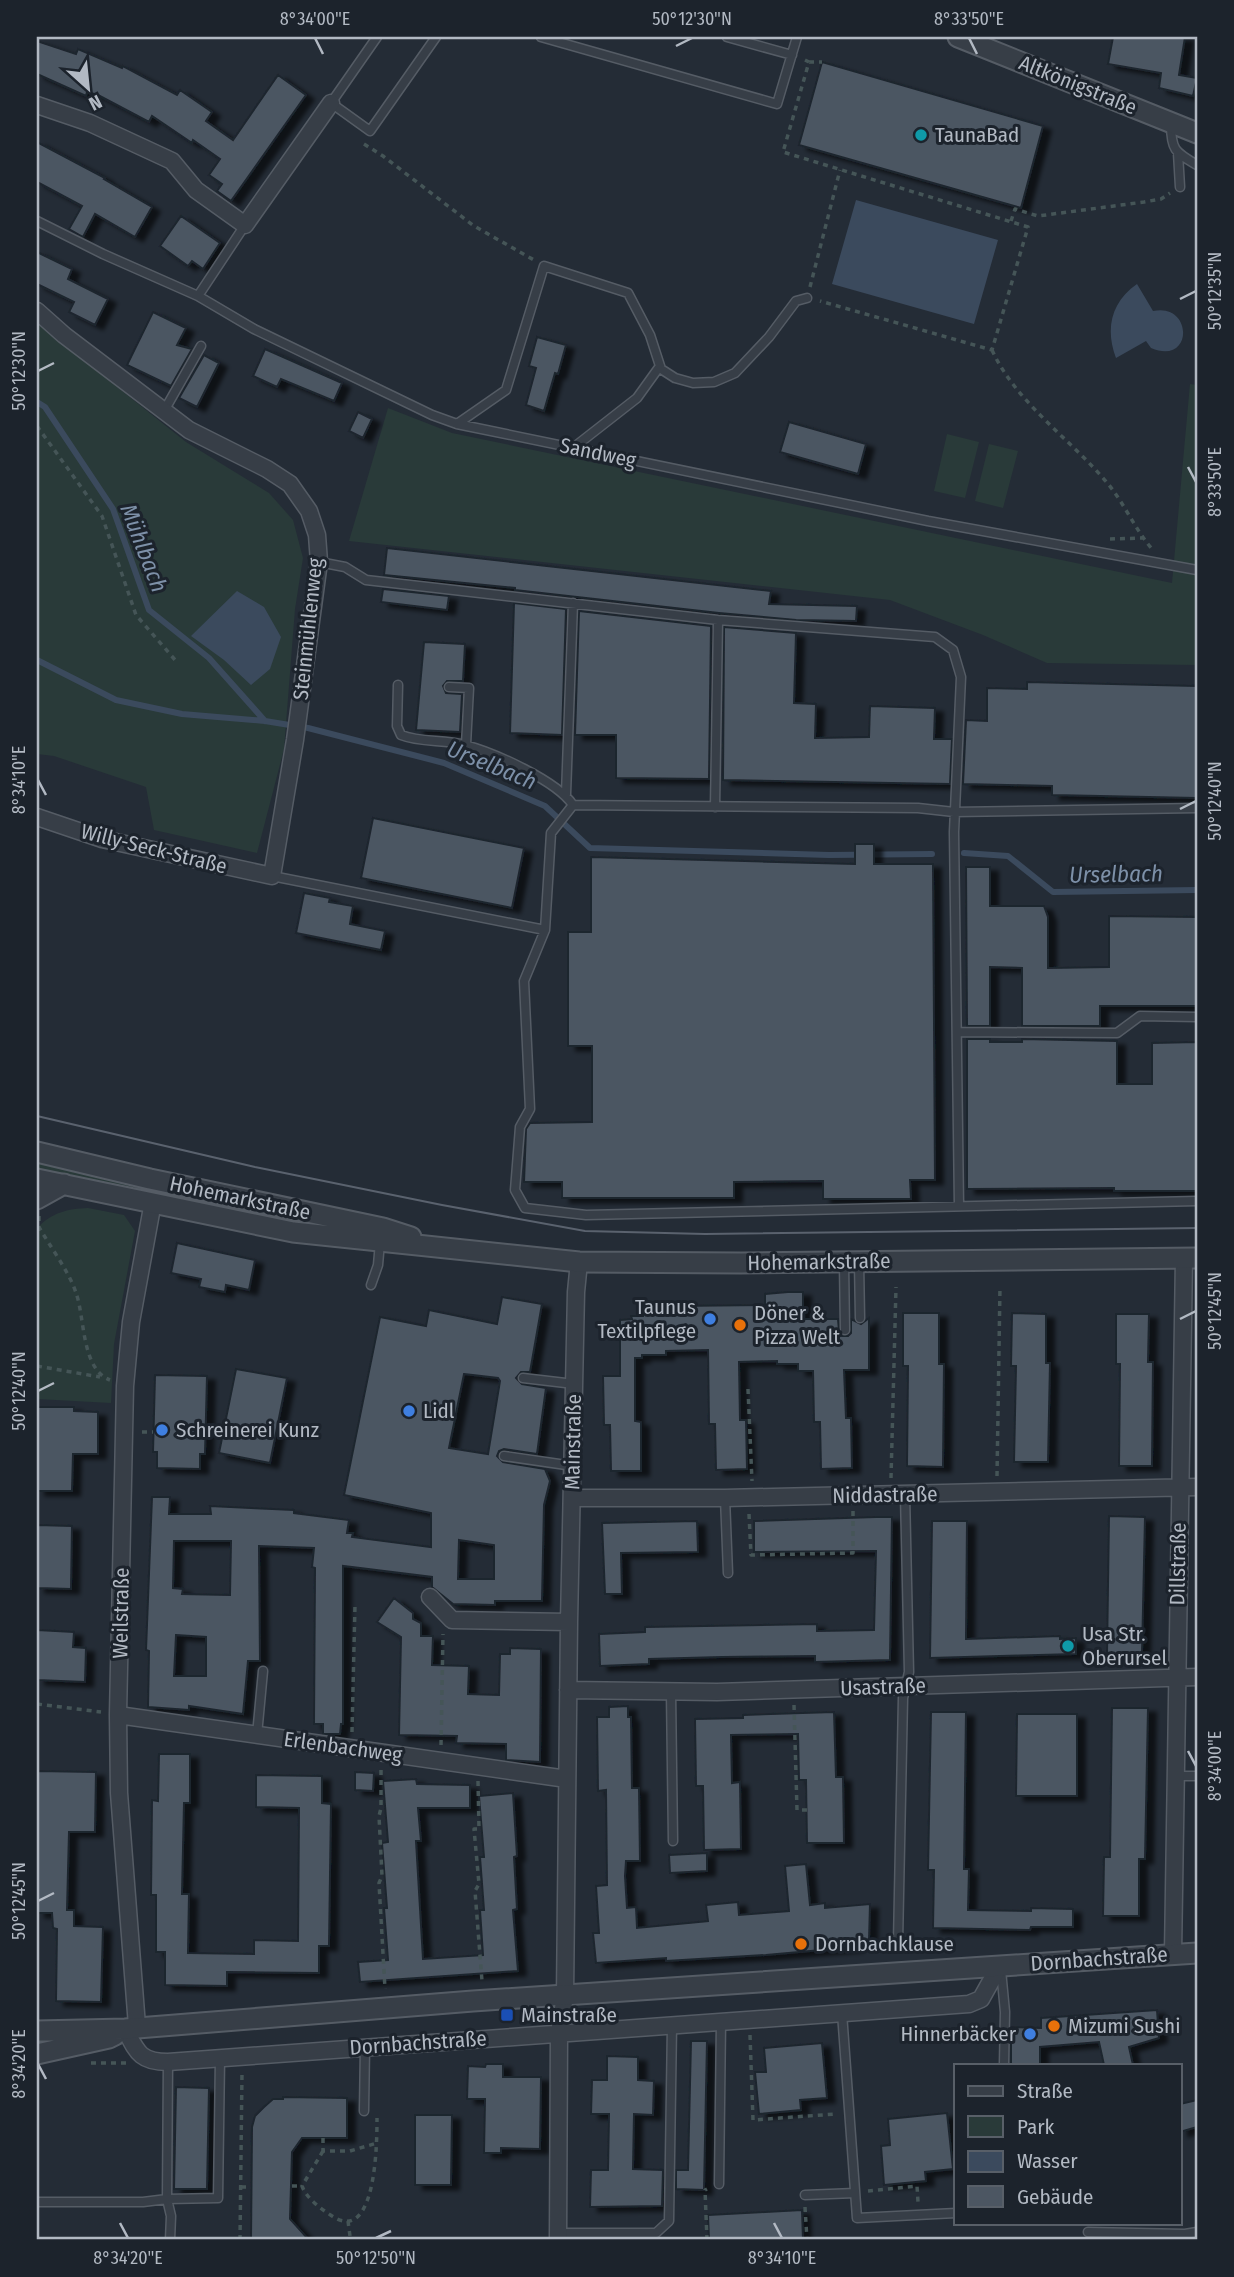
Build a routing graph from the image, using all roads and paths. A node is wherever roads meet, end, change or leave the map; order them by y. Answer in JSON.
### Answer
{"nodes":[{"id":1,"x":377,"y":37,"type":"edge"},
{"id":2,"x":436,"y":37,"type":"edge"},
{"id":3,"x":541,"y":37,"type":"edge"},
{"id":4,"x":727,"y":37,"type":"edge"},
{"id":5,"x":797,"y":37,"type":"edge"},
{"id":6,"x":958,"y":37,"type":"edge"},
{"id":7,"x":792,"y":55,"type":"junction"},
{"id":8,"x":803,"y":60,"type":"dead end"},
{"id":9,"x":809,"y":62,"type":"junction"},
{"id":10,"x":822,"y":62,"type":"dead end"},
{"id":11,"x":331,"y":103,"type":"junction"},
{"id":12,"x":37,"y":105,"type":"edge"},
{"id":13,"x":789,"y":109,"type":"dead end"},
{"id":14,"x":795,"y":111,"type":"junction"},
{"id":15,"x":1171,"y":124,"type":"junction"},
{"id":16,"x":370,"y":131,"type":"junction"},
{"id":17,"x":1197,"y":133,"type":"edge"},
{"id":18,"x":1178,"y":153,"type":"junction"},
{"id":19,"x":1197,"y":165,"type":"edge"},
{"id":20,"x":840,"y":170,"type":"junction"},
{"id":21,"x":1181,"y":187,"type":"joint"},
{"id":22,"x":37,"y":221,"type":"edge"},
{"id":23,"x":1011,"y":222,"type":"junction"},
{"id":24,"x":246,"y":225,"type":"junction"},
{"id":25,"x":544,"y":266,"type":"junction"},
{"id":26,"x":198,"y":296,"type":"junction"},
{"id":27,"x":807,"y":298,"type":"junction"},
{"id":28,"x":37,"y":310,"type":"edge"},
{"id":29,"x":201,"y":346,"type":"dead end"},
{"id":30,"x":992,"y":350,"type":"junction"},
{"id":31,"x":660,"y":366,"type":"junction"},
{"id":32,"x":164,"y":411,"type":"junction"},
{"id":33,"x":457,"y":424,"type":"junction"},
{"id":34,"x":37,"y":426,"type":"edge"},
{"id":35,"x":573,"y":448,"type":"junction"},
{"id":36,"x":318,"y":562,"type":"junction"},
{"id":37,"x":1158,"y":565,"type":"junction"},
{"id":38,"x":1197,"y":570,"type":"edge"},
{"id":39,"x":573,"y":603,"type":"junction"},
{"id":40,"x":718,"y":620,"type":"junction"},
{"id":41,"x":176,"y":662,"type":"dead end"},
{"id":42,"x":398,"y":685,"type":"dead end"},
{"id":43,"x":449,"y":687,"type":"dead end"},
{"id":44,"x":466,"y":745,"type":"junction"},
{"id":45,"x":566,"y":794,"type":"junction"},
{"id":46,"x":573,"y":805,"type":"junction"},
{"id":47,"x":715,"y":807,"type":"junction"},
{"id":48,"x":1197,"y":808,"type":"edge"},
{"id":49,"x":954,"y":812,"type":"junction"},
{"id":50,"x":37,"y":817,"type":"edge"},
{"id":51,"x":272,"y":876,"type":"junction"},
{"id":52,"x":545,"y":930,"type":"junction"},
{"id":53,"x":1197,"y":1017,"type":"edge"},
{"id":54,"x":958,"y":1032,"type":"junction"},
{"id":55,"x":37,"y":1152,"type":"edge"},
{"id":56,"x":37,"y":1179,"type":"edge"},
{"id":57,"x":64,"y":1184,"type":"junction"},
{"id":58,"x":1197,"y":1201,"type":"edge"},
{"id":59,"x":153,"y":1202,"type":"junction"},
{"id":60,"x":959,"y":1206,"type":"junction"},
{"id":61,"x":38,"y":1207,"type":"edge"},
{"id":62,"x":382,"y":1236,"type":"junction"},
{"id":63,"x":1191,"y":1258,"type":"edge"},
{"id":64,"x":851,"y":1261,"type":"junction"},
{"id":65,"x":579,"y":1262,"type":"junction"},
{"id":66,"x":371,"y":1285,"type":"dead end"},
{"id":67,"x":1000,"y":1286,"type":"dead end"},
{"id":68,"x":896,"y":1287,"type":"dead end"},
{"id":69,"x":860,"y":1318,"type":"dead end"},
{"id":70,"x":845,"y":1330,"type":"dead end"},
{"id":71,"x":37,"y":1366,"type":"edge"},
{"id":72,"x":102,"y":1377,"type":"junction"},
{"id":73,"x":523,"y":1378,"type":"dead end"},
{"id":74,"x":574,"y":1384,"type":"junction"},
{"id":75,"x":125,"y":1385,"type":"junction"},
{"id":76,"x":748,"y":1389,"type":"dead end"},
{"id":77,"x":504,"y":1456,"type":"dead end"},
{"id":78,"x":573,"y":1466,"type":"junction"},
{"id":79,"x":1179,"y":1487,"type":"junction"},
{"id":80,"x":1197,"y":1487,"type":"edge"},
{"id":81,"x":996,"y":1493,"type":"junction"},
{"id":82,"x":898,"y":1494,"type":"junction"},
{"id":83,"x":853,"y":1495,"type":"junction"},
{"id":84,"x":573,"y":1498,"type":"junction"},
{"id":85,"x":724,"y":1498,"type":"junction"},
{"id":86,"x":750,"y":1498,"type":"junction"},
{"id":87,"x":728,"y":1573,"type":"dead end"},
{"id":88,"x":430,"y":1597,"type":"dead end"},
{"id":89,"x":355,"y":1605,"type":"dead end"},
{"id":90,"x":452,"y":1619,"type":"junction"},
{"id":91,"x":569,"y":1622,"type":"junction"},
{"id":92,"x":263,"y":1671,"type":"dead end"},
{"id":93,"x":1197,"y":1677,"type":"edge"},
{"id":94,"x":1177,"y":1678,"type":"junction"},
{"id":95,"x":907,"y":1686,"type":"junction"},
{"id":96,"x":794,"y":1689,"type":"junction"},
{"id":97,"x":568,"y":1690,"type":"junction"},
{"id":98,"x":671,"y":1692,"type":"junction"},
{"id":99,"x":37,"y":1704,"type":"edge"},
{"id":100,"x":118,"y":1715,"type":"junction"},
{"id":101,"x":257,"y":1735,"type":"junction"},
{"id":102,"x":352,"y":1748,"type":"junction"},
{"id":103,"x":385,"y":1753,"type":"junction"},
{"id":104,"x":441,"y":1761,"type":"junction"},
{"id":105,"x":482,"y":1767,"type":"junction"},
{"id":106,"x":1176,"y":1776,"type":"junction"},
{"id":107,"x":1197,"y":1776,"type":"edge"},
{"id":108,"x":567,"y":1779,"type":"junction"},
{"id":109,"x":807,"y":1810,"type":"dead end"},
{"id":110,"x":674,"y":1841,"type":"dead end"},
{"id":111,"x":898,"y":1943,"type":"dead end"},
{"id":112,"x":1197,"y":1952,"type":"edge"},
{"id":113,"x":1173,"y":1954,"type":"junction"},
{"id":114,"x":1000,"y":1965,"type":"junction"},
{"id":115,"x":565,"y":1996,"type":"junction"},
{"id":116,"x":483,"y":2001,"type":"junction"},
{"id":117,"x":386,"y":2009,"type":"junction"},
{"id":118,"x":842,"y":2013,"type":"junction"},
{"id":119,"x":749,"y":2019,"type":"junction"},
{"id":120,"x":721,"y":2021,"type":"junction"},
{"id":121,"x":672,"y":2025,"type":"junction"},
{"id":122,"x":131,"y":2028,"type":"junction"},
{"id":123,"x":37,"y":2031,"type":"edge"},
{"id":124,"x":559,"y":2032,"type":"junction"},
{"id":125,"x":365,"y":2047,"type":"junction"},
{"id":126,"x":37,"y":2054,"type":"edge"},
{"id":127,"x":242,"y":2056,"type":"junction"},
{"id":128,"x":220,"y":2058,"type":"junction"},
{"id":129,"x":151,"y":2062,"type":"junction"},
{"id":130,"x":168,"y":2062,"type":"junction"},
{"id":131,"x":87,"y":2063,"type":"dead end"},
{"id":132,"x":1004,"y":2064,"type":"edge"},
{"id":133,"x":794,"y":2110,"type":"dead end"},
{"id":134,"x":364,"y":2111,"type":"dead end"},
{"id":135,"x":850,"y":2113,"type":"junction"},
{"id":136,"x":377,"y":2115,"type":"dead end"},
{"id":137,"x":794,"y":2117,"type":"junction"},
{"id":138,"x":323,"y":2138,"type":"dead end"},
{"id":139,"x":377,"y":2143,"type":"junction"},
{"id":140,"x":323,"y":2151,"type":"junction"},
{"id":141,"x":719,"y":2184,"type":"joint"},
{"id":142,"x":292,"y":2186,"type":"dead end"},
{"id":143,"x":302,"y":2186,"type":"junction"},
{"id":144,"x":241,"y":2187,"type":"junction"},
{"id":145,"x":251,"y":2187,"type":"dead end"},
{"id":146,"x":870,"y":2190,"type":"dead end"},
{"id":147,"x":856,"y":2193,"type":"junction"},
{"id":148,"x":804,"y":2195,"type":"joint"},
{"id":149,"x":167,"y":2199,"type":"junction"},
{"id":150,"x":37,"y":2202,"type":"edge"},
{"id":151,"x":954,"y":2213,"type":"edge"},
{"id":152,"x":919,"y":2215,"type":"junction"},
{"id":153,"x":348,"y":2221,"type":"junction"},
{"id":154,"x":1088,"y":2232,"type":"dead end"},
{"id":155,"x":1197,"y":2232,"type":"edge"},
{"id":156,"x":350,"y":2236,"type":"dead end"},
{"id":157,"x":558,"y":2236,"type":"edge"},
{"id":158,"x":170,"y":2240,"type":"edge"},
{"id":159,"x":240,"y":2240,"type":"edge"},
{"id":160,"x":707,"y":2240,"type":"edge"},
{"id":161,"x":807,"y":2240,"type":"edge"}],
"edges":[{"from":1,"to":11,"type":"lane"},
{"from":2,"to":16,"type":"lane"},
{"from":3,"to":7,"type":"lane"},
{"from":4,"to":7,"type":"lane"},
{"from":5,"to":7,"type":"lane"},
{"from":6,"to":15,"type":"street","name":"Altkönigstraße"},
{"from":8,"to":9,"type":"path"},
{"from":9,"to":10,"type":"path"},
{"from":9,"to":14,"type":"path"},
{"from":11,"to":16,"type":"lane"},
{"from":11,"to":24,"type":"street"},
{"from":12,"to":24,"type":"street"},
{"from":13,"to":14,"type":"path"},
{"from":14,"to":20,"type":"path"},
{"from":15,"to":17,"type":"street","name":"Altkönigstraße"},
{"from":15,"to":18,"type":"lane"},
{"from":16,"to":25,"type":"path"},
{"from":18,"to":19,"type":"lane"},
{"from":18,"to":21,"type":"lane"},
{"from":20,"to":23,"type":"path"},
{"from":20,"to":27,"type":"path"},
{"from":21,"to":23,"type":"path"},
{"from":22,"to":26,"type":"lane","name":"Sandweg"},
{"from":23,"to":30,"type":"path"},
{"from":24,"to":26,"type":"lane"},
{"from":25,"to":31,"type":"lane"},
{"from":25,"to":33,"type":"lane"},
{"from":26,"to":33,"type":"lane","name":"Sandweg"},
{"from":27,"to":30,"type":"path"},
{"from":27,"to":31,"type":"lane"},
{"from":28,"to":32,"type":"street","name":"Steinmühlenweg"},
{"from":29,"to":32,"type":"lane"},
{"from":30,"to":37,"type":"path"},
{"from":31,"to":35,"type":"lane"},
{"from":32,"to":36,"type":"street","name":"Steinmühlenweg"},
{"from":33,"to":35,"type":"lane","name":"Sandweg"},
{"from":34,"to":41,"type":"path"},
{"from":35,"to":37,"type":"lane","name":"Sandweg"},
{"from":36,"to":39,"type":"lane"},
{"from":36,"to":51,"type":"street","name":"Steinmühlenweg"},
{"from":37,"to":38,"type":"lane","name":"Sandweg"},
{"from":39,"to":40,"type":"lane"},
{"from":39,"to":45,"type":"lane"},
{"from":40,"to":47,"type":"lane"},
{"from":40,"to":49,"type":"lane"},
{"from":42,"to":44,"type":"lane"},
{"from":43,"to":44,"type":"lane"},
{"from":44,"to":45,"type":"lane"},
{"from":45,"to":46,"type":"lane"},
{"from":46,"to":47,"type":"lane"},
{"from":46,"to":52,"type":"lane"},
{"from":47,"to":49,"type":"lane"},
{"from":48,"to":49,"type":"lane"},
{"from":49,"to":54,"type":"lane"},
{"from":50,"to":51,"type":"street","name":"Willy-Seck-Straße"},
{"from":51,"to":52,"type":"lane"},
{"from":52,"to":60,"type":"lane"},
{"from":53,"to":54,"type":"lane"},
{"from":54,"to":60,"type":"lane"},
{"from":55,"to":62,"type":"street","name":"Hohemarkstraße"},
{"from":56,"to":57,"type":"street","name":"Hohemarkstraße"},
{"from":57,"to":59,"type":"street","name":"Hohemarkstraße"},
{"from":57,"to":61,"type":"street"},
{"from":58,"to":60,"type":"lane"},
{"from":59,"to":62,"type":"street","name":"Hohemarkstraße"},
{"from":59,"to":75,"type":"street","name":"Weilstraße"},
{"from":61,"to":72,"type":"path"},
{"from":62,"to":65,"type":"street","name":"Hohemarkstraße"},
{"from":62,"to":66,"type":"lane"},
{"from":63,"to":64,"type":"street","name":"Hohemarkstraße"},
{"from":63,"to":79,"type":"street","name":"Dillstraße"},
{"from":64,"to":65,"type":"street","name":"Hohemarkstraße"},
{"from":64,"to":69,"type":"lane"},
{"from":64,"to":70,"type":"lane"},
{"from":65,"to":74,"type":"street","name":"Mainstraße"},
{"from":67,"to":81,"type":"path"},
{"from":68,"to":82,"type":"path"},
{"from":71,"to":72,"type":"path"},
{"from":72,"to":75,"type":"path"},
{"from":73,"to":74,"type":"lane"},
{"from":74,"to":78,"type":"street","name":"Mainstraße"},
{"from":75,"to":100,"type":"street","name":"Weilstraße"},
{"from":76,"to":86,"type":"path"},
{"from":77,"to":78,"type":"lane"},
{"from":78,"to":84,"type":"street","name":"Mainstraße"},
{"from":79,"to":80,"type":"street","name":"Niddastraße"},
{"from":79,"to":81,"type":"street","name":"Niddastraße"},
{"from":79,"to":94,"type":"street","name":"Dillstraße"},
{"from":81,"to":82,"type":"street","name":"Niddastraße"},
{"from":82,"to":83,"type":"street","name":"Niddastraße"},
{"from":82,"to":95,"type":"lane"},
{"from":83,"to":86,"type":"street","name":"Niddastraße"},
{"from":83,"to":86,"type":"path"},
{"from":84,"to":85,"type":"street","name":"Niddastraße"},
{"from":84,"to":91,"type":"street","name":"Mainstraße"},
{"from":85,"to":86,"type":"street","name":"Niddastraße"},
{"from":85,"to":87,"type":"lane"},
{"from":88,"to":90,"type":"street"},
{"from":89,"to":102,"type":"path"},
{"from":90,"to":91,"type":"street"},
{"from":90,"to":104,"type":"path"},
{"from":91,"to":97,"type":"street","name":"Mainstraße"},
{"from":92,"to":101,"type":"lane"},
{"from":93,"to":94,"type":"street","name":"Usastraße"},
{"from":94,"to":95,"type":"street","name":"Usastraße"},
{"from":94,"to":106,"type":"street","name":"Dillstraße"},
{"from":95,"to":96,"type":"street","name":"Usastraße"},
{"from":95,"to":111,"type":"lane"},
{"from":96,"to":98,"type":"street","name":"Usastraße"},
{"from":96,"to":109,"type":"path"},
{"from":97,"to":98,"type":"street","name":"Usastraße"},
{"from":97,"to":108,"type":"street","name":"Mainstraße"},
{"from":98,"to":110,"type":"lane"},
{"from":99,"to":100,"type":"path"},
{"from":100,"to":101,"type":"street","name":"Erlenbachweg"},
{"from":100,"to":122,"type":"street","name":"Weilstraße"},
{"from":101,"to":102,"type":"street","name":"Erlenbachweg"},
{"from":102,"to":103,"type":"street","name":"Erlenbachweg"},
{"from":103,"to":104,"type":"street","name":"Erlenbachweg"},
{"from":103,"to":117,"type":"path"},
{"from":104,"to":105,"type":"street","name":"Erlenbachweg"},
{"from":105,"to":108,"type":"street","name":"Erlenbachweg"},
{"from":105,"to":116,"type":"path"},
{"from":106,"to":107,"type":"lane"},
{"from":106,"to":113,"type":"street","name":"Dillstraße"},
{"from":108,"to":115,"type":"street","name":"Mainstraße"},
{"from":112,"to":113,"type":"street","name":"Dornbachstraße"},
{"from":113,"to":114,"type":"street","name":"Dornbachstraße"},
{"from":114,"to":115,"type":"street","name":"Dornbachstraße"},
{"from":114,"to":118,"type":"street","name":"Dornbachstraße"},
{"from":114,"to":132,"type":"lane"},
{"from":115,"to":116,"type":"street","name":"Dornbachstraße"},
{"from":115,"to":124,"type":"street","name":"Mainstraße"},
{"from":116,"to":117,"type":"street","name":"Dornbachstraße"},
{"from":117,"to":122,"type":"street","name":"Dornbachstraße"},
{"from":118,"to":119,"type":"street","name":"Dornbachstraße"},
{"from":118,"to":135,"type":"lane"},
{"from":119,"to":120,"type":"street","name":"Dornbachstraße"},
{"from":119,"to":137,"type":"path"},
{"from":120,"to":121,"type":"street","name":"Dornbachstraße"},
{"from":120,"to":141,"type":"lane"},
{"from":121,"to":124,"type":"street","name":"Dornbachstraße"},
{"from":121,"to":157,"type":"lane"},
{"from":122,"to":123,"type":"street","name":"Dornbachstraße"},
{"from":122,"to":126,"type":"street","name":"Dornbachstraße"},
{"from":122,"to":129,"type":"street"},
{"from":124,"to":125,"type":"street","name":"Dornbachstraße"},
{"from":124,"to":157,"type":"street","name":"Mainstraße"},
{"from":125,"to":127,"type":"street","name":"Dornbachstraße"},
{"from":125,"to":134,"type":"lane"},
{"from":127,"to":128,"type":"street","name":"Dornbachstraße"},
{"from":127,"to":144,"type":"path"},
{"from":128,"to":130,"type":"street","name":"Dornbachstraße"},
{"from":128,"to":149,"type":"lane"},
{"from":129,"to":130,"type":"street","name":"Dornbachstraße"},
{"from":129,"to":131,"type":"path"},
{"from":130,"to":149,"type":"lane"},
{"from":133,"to":137,"type":"path"},
{"from":135,"to":137,"type":"path"},
{"from":135,"to":147,"type":"lane"},
{"from":136,"to":139,"type":"path"},
{"from":138,"to":140,"type":"path"},
{"from":139,"to":140,"type":"path"},
{"from":139,"to":153,"type":"path"},
{"from":140,"to":143,"type":"path"},
{"from":141,"to":160,"type":"path"},
{"from":142,"to":143,"type":"path"},
{"from":143,"to":153,"type":"path"},
{"from":144,"to":145,"type":"path"},
{"from":144,"to":159,"type":"path"},
{"from":146,"to":152,"type":"path"},
{"from":147,"to":148,"type":"lane"},
{"from":147,"to":152,"type":"lane"},
{"from":148,"to":161,"type":"path"},
{"from":149,"to":150,"type":"lane"},
{"from":149,"to":158,"type":"lane"},
{"from":151,"to":152,"type":"lane"},
{"from":153,"to":156,"type":"path"},
{"from":154,"to":155,"type":"lane"}]}
